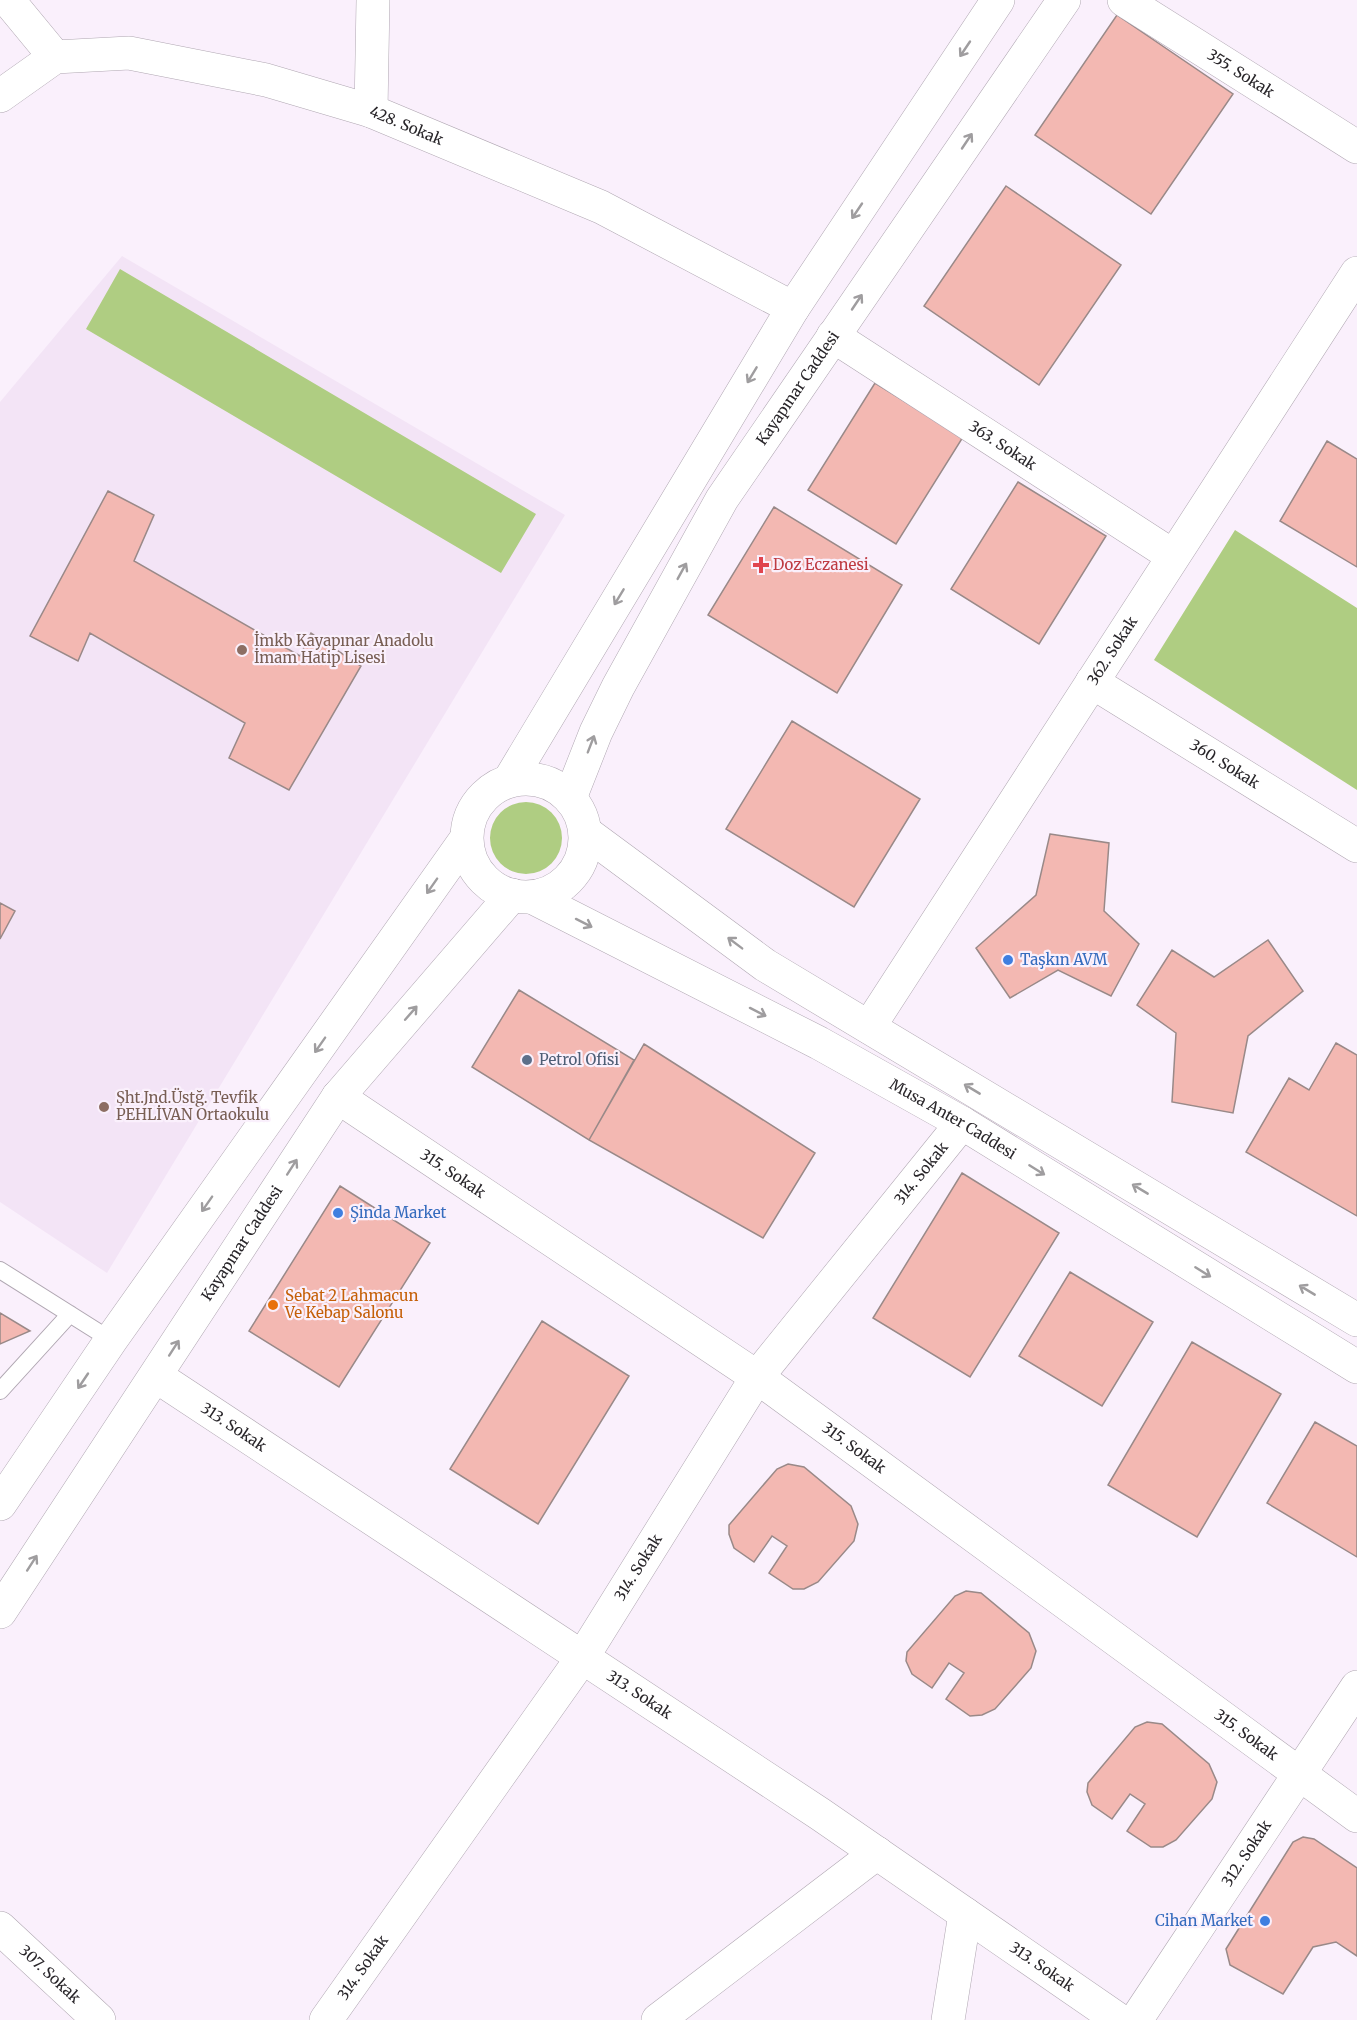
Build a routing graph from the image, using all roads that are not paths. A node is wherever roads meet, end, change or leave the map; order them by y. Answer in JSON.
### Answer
{"nodes":[{"id":1,"x":8,"y":0,"type":"edge"},
{"id":2,"x":373,"y":0,"type":"edge"},
{"id":3,"x":998,"y":0,"type":"edge"},
{"id":4,"x":1064,"y":0,"type":"edge"},
{"id":5,"x":1124,"y":0,"type":"edge"},
{"id":6,"x":55,"y":57,"type":"junction"},
{"id":7,"x":0,"y":96,"type":"edge"},
{"id":8,"x":371,"y":111,"type":"junction"},
{"id":9,"x":1357,"y":147,"type":"edge"},
{"id":10,"x":1357,"y":273,"type":"edge"},
{"id":11,"x":793,"y":308,"type":"junction"},
{"id":12,"x":833,"y":336,"type":"junction"},
{"id":13,"x":1173,"y":556,"type":"junction"},
{"id":14,"x":1092,"y":682,"type":"junction"},
{"id":15,"x":509,"y":781,"type":"junction"},
{"id":16,"x":570,"y":798,"type":"junction"},
{"id":17,"x":585,"y":832,"type":"junction"},
{"id":18,"x":466,"y":839,"type":"junction"},
{"id":19,"x":1357,"y":846,"type":"edge"},
{"id":20,"x":522,"y":896,"type":"junction"},
{"id":21,"x":869,"y":1027,"type":"junction"},
{"id":22,"x":339,"y":1097,"type":"junction"},
{"id":23,"x":962,"y":1124,"type":"junction"},
{"id":24,"x":0,"y":1270,"type":"edge"},
{"id":25,"x":70,"y":1314,"type":"junction"},
{"id":26,"x":1357,"y":1320,"type":"edge"},
{"id":27,"x":111,"y":1340,"type":"junction"},
{"id":28,"x":1357,"y":1367,"type":"edge"},
{"id":29,"x":156,"y":1376,"type":"junction"},
{"id":30,"x":757,"y":1377,"type":"junction"},
{"id":31,"x":0,"y":1391,"type":"edge"},
{"id":32,"x":0,"y":1504,"type":"edge"},
{"id":33,"x":0,"y":1612,"type":"edge"},
{"id":34,"x":582,"y":1658,"type":"junction"},
{"id":35,"x":1357,"y":1687,"type":"edge"},
{"id":36,"x":1299,"y":1774,"type":"junction"},
{"id":37,"x":1357,"y":1816,"type":"edge"},
{"id":38,"x":876,"y":1853,"type":"junction"},
{"id":39,"x":965,"y":1914,"type":"junction"},
{"id":40,"x":0,"y":1928,"type":"edge"},
{"id":41,"x":99,"y":2020,"type":"edge"},
{"id":42,"x":326,"y":2020,"type":"edge"},
{"id":43,"x":658,"y":2020,"type":"edge"},
{"id":44,"x":948,"y":2020,"type":"edge"},
{"id":45,"x":1119,"y":2020,"type":"edge"},
{"id":46,"x":1136,"y":2020,"type":"edge"}],
"edges":[{"from":1,"to":6,"type":"street"},
{"from":2,"to":8,"type":"street"},
{"from":3,"to":11,"type":"street","one_way":true},
{"from":12,"to":4,"type":"street","name":"Kayapınar Caddesi","one_way":true},
{"from":5,"to":9,"type":"street","name":"355. Sokak"},
{"from":6,"to":7,"type":"street"},
{"from":6,"to":8,"type":"street","name":"428. Sokak"},
{"from":8,"to":11,"type":"street","name":"428. Sokak"},
{"from":10,"to":13,"type":"street","name":"362. Sokak"},
{"from":11,"to":15,"type":"street","one_way":true},
{"from":12,"to":13,"type":"street","name":"363. Sokak"},
{"from":16,"to":12,"type":"street","name":"Kayapınar Caddesi","one_way":true},
{"from":13,"to":14,"type":"street","name":"362. Sokak"},
{"from":14,"to":19,"type":"street","name":"360. Sokak"},
{"from":14,"to":21,"type":"street","name":"362. Sokak"},
{"from":15,"to":16,"type":"street"},
{"from":15,"to":18,"type":"street"},
{"from":16,"to":17,"type":"street"},
{"from":17,"to":20,"type":"street"},
{"from":21,"to":17,"type":"street","one_way":true},
{"from":18,"to":20,"type":"street"},
{"from":18,"to":27,"type":"street","one_way":true},
{"from":22,"to":20,"type":"street","name":"Kayapınar Caddesi","one_way":true},
{"from":20,"to":23,"type":"street","name":"Musa Anter Caddesi","one_way":true},
{"from":26,"to":21,"type":"street","one_way":true},
{"from":29,"to":22,"type":"street","name":"Kayapınar Caddesi","one_way":true},
{"from":22,"to":30,"type":"street","name":"315. Sokak"},
{"from":23,"to":28,"type":"street","name":"Musa Anter Caddesi","one_way":true},
{"from":23,"to":30,"type":"street","name":"314. Sokak"},
{"from":24,"to":25,"type":"lane"},
{"from":25,"to":27,"type":"lane"},
{"from":25,"to":31,"type":"lane"},
{"from":27,"to":32,"type":"street","one_way":true},
{"from":33,"to":29,"type":"street","name":"Kayapınar Caddesi","one_way":true},
{"from":29,"to":34,"type":"street","name":"313. Sokak"},
{"from":30,"to":34,"type":"street","name":"314. Sokak"},
{"from":30,"to":36,"type":"street","name":"315. Sokak"},
{"from":34,"to":38,"type":"street","name":"313. Sokak"},
{"from":34,"to":42,"type":"street","name":"314. Sokak"},
{"from":35,"to":36,"type":"street","name":"312. Sokak"},
{"from":36,"to":37,"type":"street","name":"315. Sokak"},
{"from":36,"to":46,"type":"street","name":"312. Sokak"},
{"from":38,"to":39,"type":"street","name":"313. Sokak"},
{"from":38,"to":43,"type":"street"},
{"from":39,"to":44,"type":"street"},
{"from":39,"to":45,"type":"street","name":"313. Sokak"},
{"from":40,"to":41,"type":"street","name":"307. Sokak"}]}
